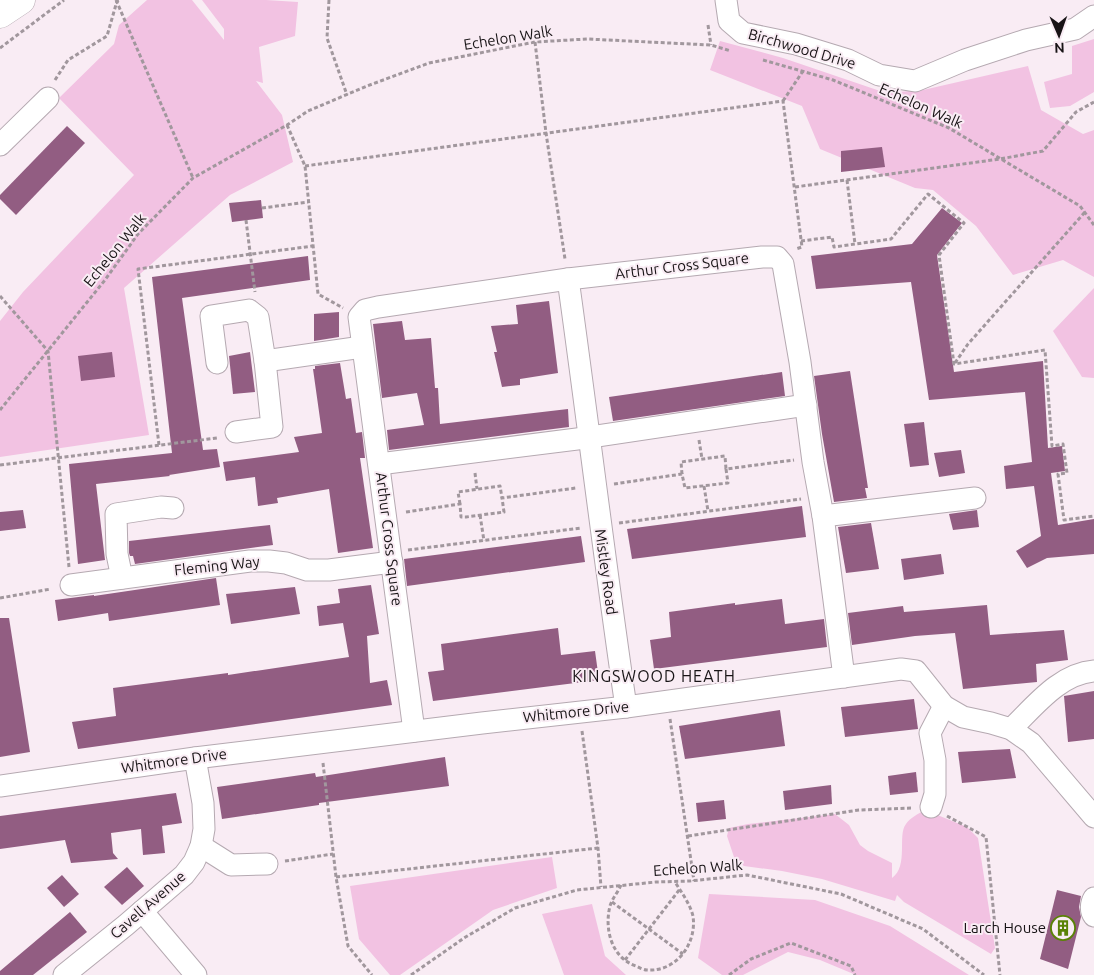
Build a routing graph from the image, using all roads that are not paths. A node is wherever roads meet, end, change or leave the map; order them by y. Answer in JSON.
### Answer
{"nodes":[{"id":1,"x":21,"y":0,"type":"edge"},
{"id":2,"x":726,"y":0,"type":"edge"},
{"id":3,"x":0,"y":14,"type":"edge"},
{"id":4,"x":1094,"y":16,"type":"edge"},
{"id":5,"x":48,"y":98,"type":"road end"},
{"id":6,"x":0,"y":145,"type":"edge"},
{"id":7,"x":568,"y":279,"type":"junction"},
{"id":8,"x":362,"y":347,"type":"junction"},
{"id":9,"x":265,"y":361,"type":"junction"},
{"id":10,"x":217,"y":364,"type":"dead end"},
{"id":11,"x":806,"y":405,"type":"junction"},
{"id":12,"x":236,"y":432,"type":"road end"},
{"id":13,"x":590,"y":436,"type":"junction"},
{"id":14,"x":379,"y":464,"type":"junction"},
{"id":15,"x":975,"y":498,"type":"dead end"},
{"id":16,"x":173,"y":508,"type":"dead end"},
{"id":17,"x":823,"y":516,"type":"junction"},
{"id":18,"x":392,"y":562,"type":"junction"},
{"id":19,"x":122,"y":578,"type":"junction"},
{"id":20,"x":71,"y":585,"type":"road end"},
{"id":21,"x":1094,"y":671,"type":"edge"},
{"id":22,"x":844,"y":677,"type":"junction"},
{"id":23,"x":944,"y":706,"type":"junction"},
{"id":24,"x":626,"y":707,"type":"junction"},
{"id":25,"x":1011,"y":729,"type":"junction"},
{"id":26,"x":414,"y":731,"type":"junction"},
{"id":27,"x":195,"y":758,"type":"junction"},
{"id":28,"x":0,"y":786,"type":"edge"},
{"id":29,"x":932,"y":807,"type":"road end"},
{"id":30,"x":1094,"y":818,"type":"edge"},
{"id":31,"x":201,"y":846,"type":"junction"},
{"id":32,"x":267,"y":864,"type":"road end"},
{"id":33,"x":1094,"y":898,"type":"edge"},
{"id":34,"x":142,"y":911,"type":"junction"},
{"id":35,"x":1094,"y":916,"type":"edge"},
{"id":36,"x":64,"y":975,"type":"edge"},
{"id":37,"x":196,"y":975,"type":"edge"}],
"edges":[{"from":1,"to":3,"type":"main road"},
{"from":2,"to":4,"type":"street","name":"Birchwood Drive"},
{"from":5,"to":6,"type":"street"},
{"from":7,"to":8,"type":"street","name":"Arthur Cross Square"},
{"from":7,"to":11,"type":"street","name":"Arthur Cross Square"},
{"from":7,"to":13,"type":"street","name":"Mistley Road"},
{"from":8,"to":9,"type":"street"},
{"from":8,"to":14,"type":"street","name":"Arthur Cross Square"},
{"from":9,"to":10,"type":"street"},
{"from":9,"to":12,"type":"street"},
{"from":11,"to":13,"type":"street"},
{"from":11,"to":17,"type":"street"},
{"from":13,"to":14,"type":"street"},
{"from":13,"to":24,"type":"street","name":"Mistley Road"},
{"from":14,"to":18,"type":"street","name":"Arthur Cross Square"},
{"from":15,"to":17,"type":"street"},
{"from":16,"to":19,"type":"street"},
{"from":17,"to":22,"type":"street"},
{"from":18,"to":19,"type":"street","name":"Fleming Way"},
{"from":18,"to":26,"type":"street","name":"Arthur Cross Square"},
{"from":19,"to":20,"type":"street","name":"Fleming Way"},
{"from":21,"to":25,"type":"street"},
{"from":22,"to":23,"type":"street","name":"Whitmore Drive"},
{"from":22,"to":24,"type":"street","name":"Whitmore Drive"},
{"from":23,"to":25,"type":"street","name":"Whitmore Drive"},
{"from":23,"to":29,"type":"street"},
{"from":24,"to":26,"type":"street","name":"Whitmore Drive"},
{"from":25,"to":30,"type":"street","name":"Whitmore Drive"},
{"from":26,"to":27,"type":"street","name":"Whitmore Drive"},
{"from":27,"to":28,"type":"street","name":"Whitmore Drive"},
{"from":27,"to":31,"type":"street","name":"Cavell Avenue"},
{"from":31,"to":32,"type":"street"},
{"from":31,"to":34,"type":"street","name":"Cavell Avenue"},
{"from":33,"to":35,"type":"street"},
{"from":34,"to":36,"type":"street","name":"Cavell Avenue"},
{"from":34,"to":37,"type":"street"}]}
